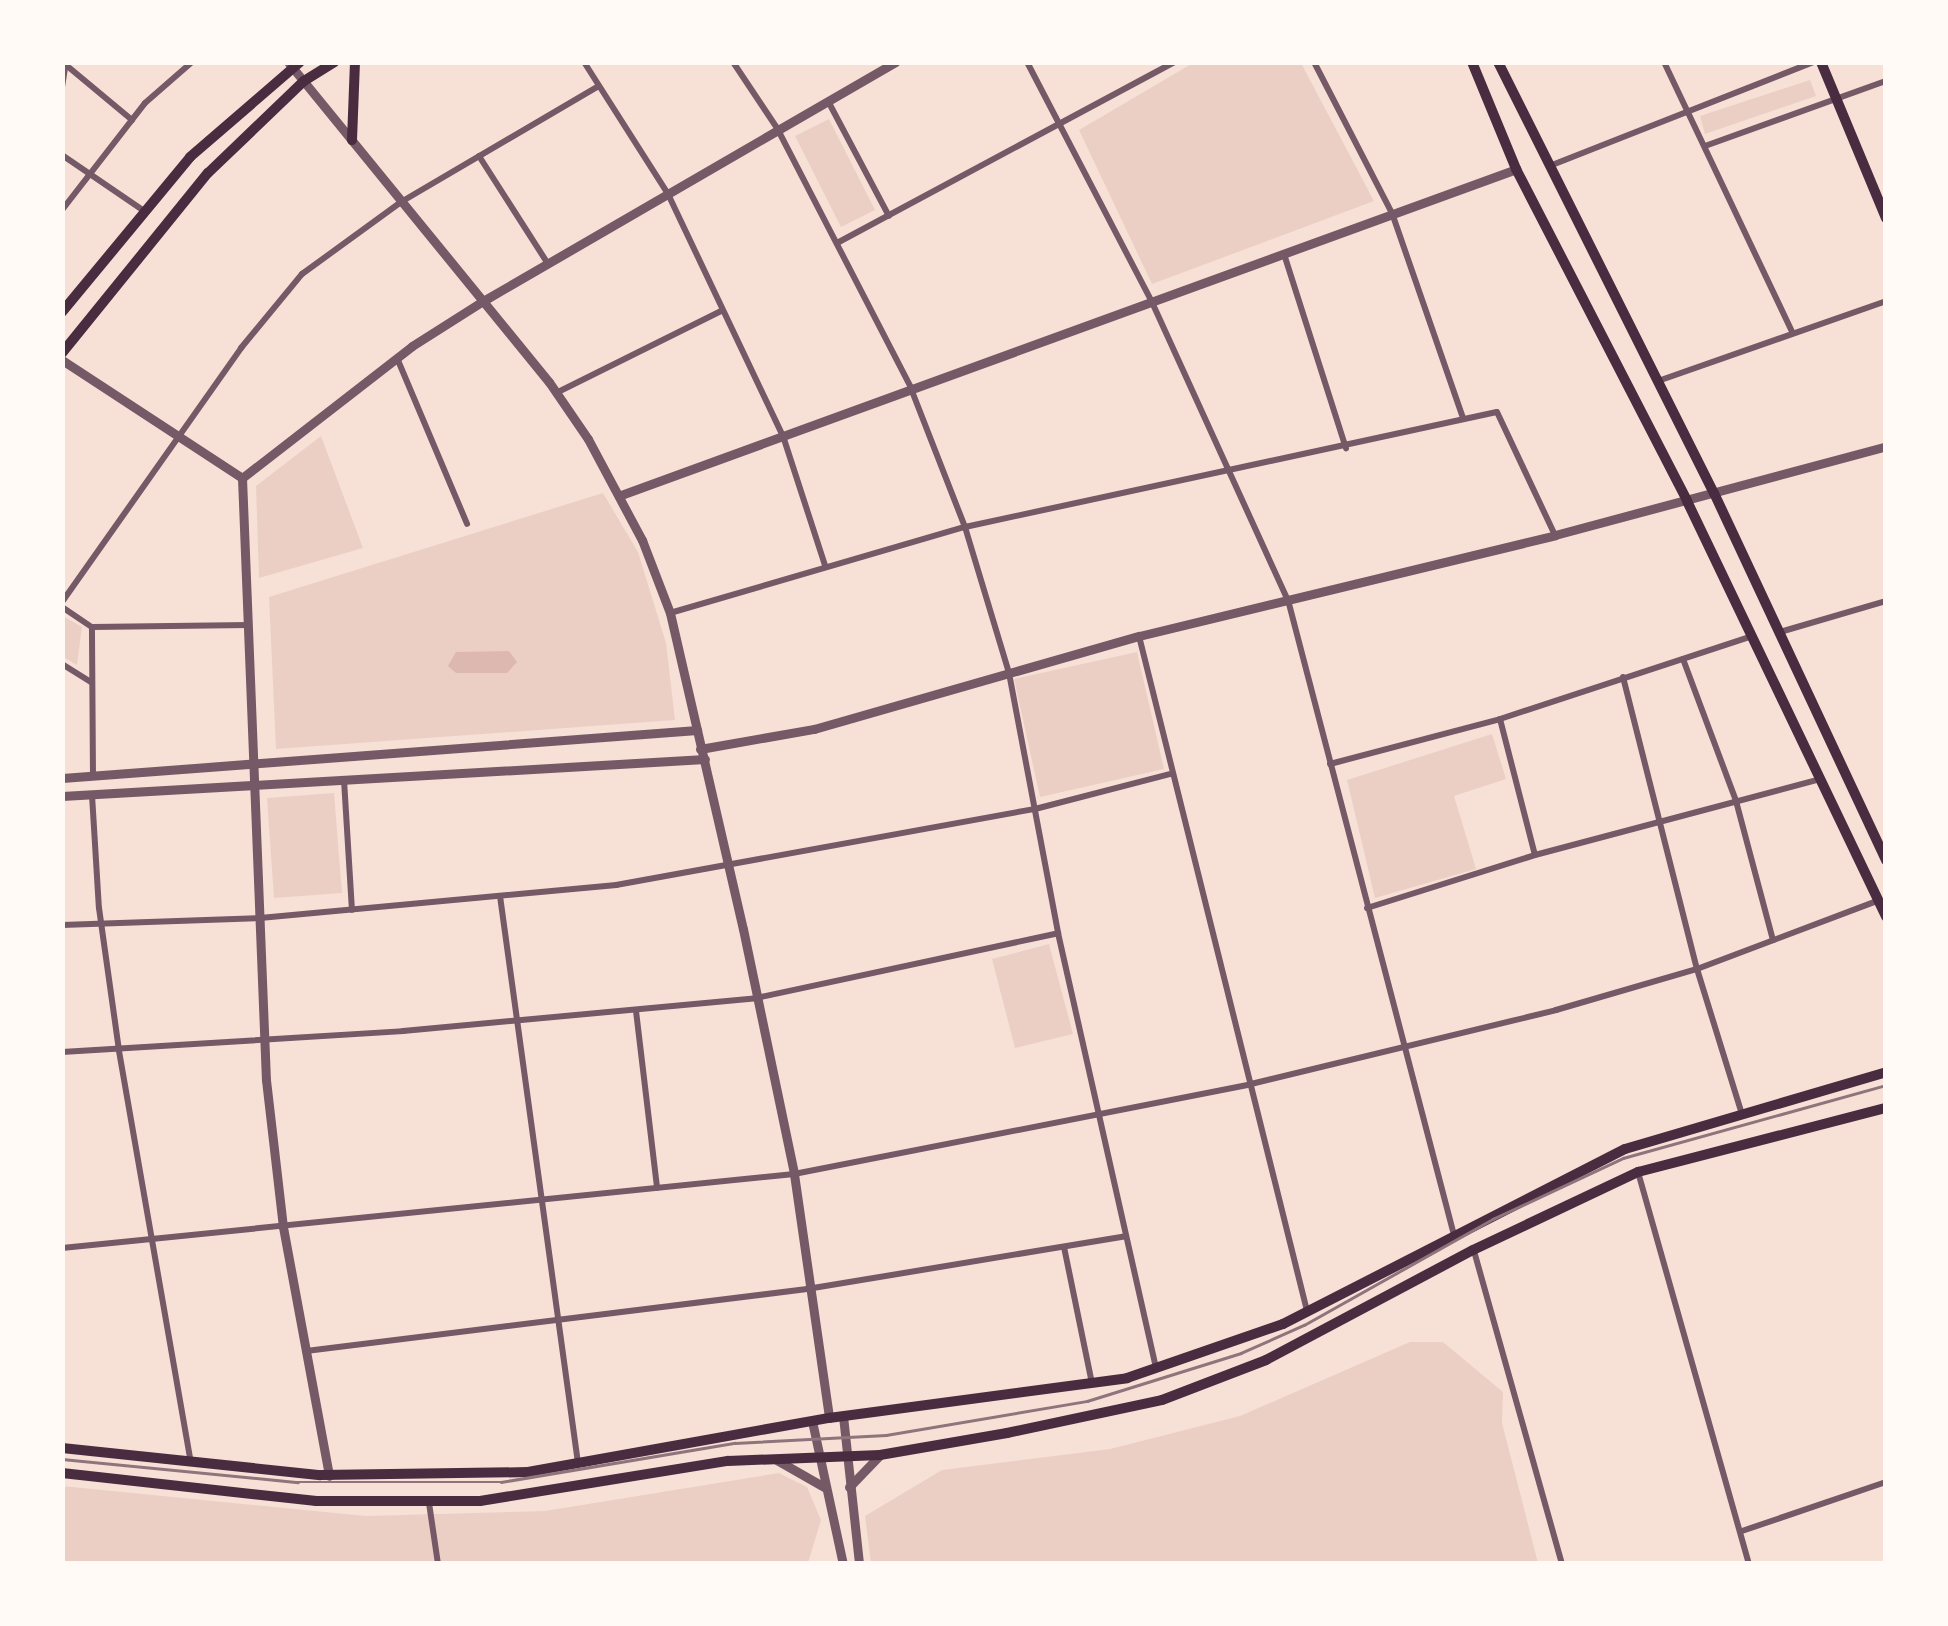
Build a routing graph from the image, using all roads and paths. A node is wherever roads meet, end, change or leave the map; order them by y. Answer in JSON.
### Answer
{"nodes":[{"id":1,"x":192,"y":62,"type":"edge"},
{"id":2,"x":334,"y":62,"type":"edge"},
{"id":3,"x":354,"y":62,"type":"edge"},
{"id":4,"x":584,"y":62,"type":"edge"},
{"id":5,"x":733,"y":62,"type":"edge"},
{"id":6,"x":896,"y":62,"type":"edge"},
{"id":7,"x":1027,"y":62,"type":"edge"},
{"id":8,"x":1175,"y":62,"type":"edge"},
{"id":9,"x":1314,"y":62,"type":"edge"},
{"id":10,"x":1472,"y":62,"type":"edge"},
{"id":11,"x":1498,"y":62,"type":"edge"},
{"id":12,"x":1664,"y":62,"type":"edge"},
{"id":13,"x":1817,"y":62,"type":"edge"},
{"id":14,"x":66,"y":64,"type":"edge"},
{"id":15,"x":293,"y":64,"type":"edge"},
{"id":16,"x":1886,"y":80,"type":"edge"},
{"id":17,"x":304,"y":81,"type":"junction"},
{"id":18,"x":599,"y":86,"type":"junction"},
{"id":19,"x":62,"y":87,"type":"edge"},
{"id":20,"x":1834,"y":96,"type":"junction"},
{"id":21,"x":828,"y":100,"type":"junction"},
{"id":22,"x":1687,"y":112,"type":"junction"},
{"id":23,"x":132,"y":120,"type":"junction"},
{"id":24,"x":777,"y":128,"type":"junction"},
{"id":25,"x":1061,"y":128,"type":"junction"},
{"id":26,"x":352,"y":140,"type":"junction"},
{"id":27,"x":1705,"y":146,"type":"junction"},
{"id":28,"x":62,"y":155,"type":"edge"},
{"id":29,"x":478,"y":156,"type":"junction"},
{"id":30,"x":1552,"y":165,"type":"junction"},
{"id":31,"x":1516,"y":170,"type":"junction"},
{"id":32,"x":88,"y":174,"type":"junction"},
{"id":33,"x":668,"y":194,"type":"junction"},
{"id":34,"x":401,"y":202,"type":"junction"},
{"id":35,"x":62,"y":210,"type":"edge"},
{"id":36,"x":144,"y":210,"type":"junction"},
{"id":37,"x":1392,"y":213,"type":"junction"},
{"id":38,"x":889,"y":216,"type":"junction"},
{"id":39,"x":1886,"y":218,"type":"edge"},
{"id":40,"x":837,"y":243,"type":"junction"},
{"id":41,"x":1284,"y":252,"type":"junction"},
{"id":42,"x":548,"y":264,"type":"junction"},
{"id":43,"x":1151,"y":300,"type":"junction"},
{"id":44,"x":483,"y":301,"type":"junction"},
{"id":45,"x":1886,"y":301,"type":"edge"},
{"id":46,"x":724,"y":310,"type":"junction"},
{"id":47,"x":62,"y":312,"type":"edge"},
{"id":48,"x":1792,"y":331,"type":"junction"},
{"id":49,"x":62,"y":357,"type":"edge"},
{"id":50,"x":397,"y":358,"type":"junction"},
{"id":51,"x":1658,"y":381,"type":"junction"},
{"id":52,"x":910,"y":386,"type":"junction"},
{"id":53,"x":556,"y":392,"type":"junction"},
{"id":54,"x":1463,"y":418,"type":"junction"},
{"id":55,"x":178,"y":436,"type":"junction"},
{"id":56,"x":784,"y":436,"type":"junction"},
{"id":57,"x":1886,"y":446,"type":"edge"},
{"id":58,"x":1346,"y":448,"type":"junction"},
{"id":59,"x":1227,"y":471,"type":"junction"},
{"id":60,"x":242,"y":478,"type":"junction"},
{"id":61,"x":1714,"y":494,"type":"junction"},
{"id":62,"x":621,"y":495,"type":"junction"},
{"id":63,"x":1687,"y":501,"type":"junction"},
{"id":64,"x":467,"y":524,"type":"dead end"},
{"id":65,"x":965,"y":527,"type":"junction"},
{"id":66,"x":1555,"y":535,"type":"junction"},
{"id":67,"x":825,"y":565,"type":"junction"},
{"id":68,"x":1288,"y":600,"type":"junction"},
{"id":69,"x":1886,"y":602,"type":"edge"},
{"id":70,"x":62,"y":604,"type":"edge"},
{"id":71,"x":670,"y":613,"type":"junction"},
{"id":72,"x":250,"y":626,"type":"junction"},
{"id":73,"x":92,"y":627,"type":"junction"},
{"id":74,"x":1779,"y":632,"type":"junction"},
{"id":75,"x":1139,"y":636,"type":"junction"},
{"id":76,"x":1750,"y":638,"type":"junction"},
{"id":77,"x":1683,"y":659,"type":"junction"},
{"id":78,"x":62,"y":664,"type":"edge"},
{"id":79,"x":1009,"y":673,"type":"junction"},
{"id":80,"x":1623,"y":677,"type":"junction"},
{"id":81,"x":92,"y":683,"type":"junction"},
{"id":82,"x":1500,"y":719,"type":"junction"},
{"id":83,"x":698,"y":730,"type":"junction"},
{"id":84,"x":703,"y":754,"type":"junction"},
{"id":85,"x":1330,"y":764,"type":"junction"},
{"id":86,"x":256,"y":766,"type":"junction"},
{"id":87,"x":1170,"y":774,"type":"junction"},
{"id":88,"x":62,"y":778,"type":"edge"},
{"id":89,"x":93,"y":778,"type":"junction"},
{"id":90,"x":1821,"y":778,"type":"junction"},
{"id":91,"x":344,"y":780,"type":"junction"},
{"id":92,"x":258,"y":786,"type":"junction"},
{"id":93,"x":92,"y":794,"type":"junction"},
{"id":94,"x":62,"y":796,"type":"edge"},
{"id":95,"x":1736,"y":801,"type":"junction"},
{"id":96,"x":1034,"y":809,"type":"junction"},
{"id":97,"x":1660,"y":820,"type":"junction"},
{"id":98,"x":1535,"y":854,"type":"junction"},
{"id":99,"x":1886,"y":861,"type":"edge"},
{"id":100,"x":729,"y":869,"type":"junction"},
{"id":101,"x":500,"y":896,"type":"junction"},
{"id":102,"x":1878,"y":900,"type":"junction"},
{"id":103,"x":1366,"y":908,"type":"junction"},
{"id":104,"x":352,"y":910,"type":"junction"},
{"id":105,"x":260,"y":918,"type":"junction"},
{"id":106,"x":1886,"y":918,"type":"edge"},
{"id":107,"x":62,"y":924,"type":"edge"},
{"id":108,"x":105,"y":924,"type":"junction"},
{"id":109,"x":1058,"y":934,"type":"junction"},
{"id":110,"x":1774,"y":940,"type":"junction"},
{"id":111,"x":1697,"y":969,"type":"junction"},
{"id":112,"x":756,"y":998,"type":"junction"},
{"id":113,"x":636,"y":1011,"type":"junction"},
{"id":114,"x":514,"y":1020,"type":"junction"},
{"id":115,"x":265,"y":1040,"type":"junction"},
{"id":116,"x":1403,"y":1046,"type":"junction"},
{"id":117,"x":119,"y":1051,"type":"junction"},
{"id":118,"x":62,"y":1052,"type":"edge"},
{"id":119,"x":1886,"y":1072,"type":"edge"},
{"id":120,"x":1251,"y":1084,"type":"junction"},
{"id":121,"x":1886,"y":1108,"type":"edge"},
{"id":122,"x":1097,"y":1113,"type":"junction"},
{"id":123,"x":1743,"y":1117,"type":"junction"},
{"id":124,"x":1638,"y":1172,"type":"junction"},
{"id":125,"x":794,"y":1174,"type":"junction"},
{"id":126,"x":657,"y":1188,"type":"junction"},
{"id":127,"x":540,"y":1198,"type":"junction"},
{"id":128,"x":283,"y":1227,"type":"junction"},
{"id":129,"x":1454,"y":1235,"type":"junction"},
{"id":130,"x":1126,"y":1236,"type":"junction"},
{"id":131,"x":154,"y":1238,"type":"junction"},
{"id":132,"x":1064,"y":1247,"type":"junction"},
{"id":133,"x":62,"y":1248,"type":"edge"},
{"id":134,"x":1473,"y":1250,"type":"junction"},
{"id":135,"x":807,"y":1290,"type":"junction"},
{"id":136,"x":1307,"y":1312,"type":"junction"},
{"id":137,"x":558,"y":1323,"type":"junction"},
{"id":138,"x":306,"y":1351,"type":"junction"},
{"id":139,"x":1156,"y":1369,"type":"junction"},
{"id":140,"x":1092,"y":1384,"type":"junction"},
{"id":141,"x":843,"y":1416,"type":"junction"},
{"id":142,"x":829,"y":1418,"type":"junction"},
{"id":143,"x":812,"y":1421,"type":"junction"},
{"id":144,"x":62,"y":1448,"type":"edge"},
{"id":145,"x":880,"y":1455,"type":"junction"},
{"id":146,"x":816,"y":1457,"type":"junction"},
{"id":147,"x":847,"y":1457,"type":"junction"},
{"id":148,"x":773,"y":1458,"type":"junction"},
{"id":149,"x":191,"y":1462,"type":"junction"},
{"id":150,"x":578,"y":1463,"type":"junction"},
{"id":151,"x":62,"y":1473,"type":"edge"},
{"id":152,"x":329,"y":1476,"type":"junction"},
{"id":153,"x":1886,"y":1482,"type":"edge"},
{"id":154,"x":824,"y":1487,"type":"junction"},
{"id":155,"x":848,"y":1487,"type":"junction"},
{"id":156,"x":428,"y":1503,"type":"junction"},
{"id":157,"x":1742,"y":1531,"type":"junction"},
{"id":158,"x":438,"y":1564,"type":"edge"},
{"id":159,"x":843,"y":1564,"type":"edge"},
{"id":160,"x":860,"y":1564,"type":"edge"},
{"id":161,"x":1562,"y":1564,"type":"edge"},
{"id":162,"x":1749,"y":1564,"type":"edge"}],
"edges":[{"from":1,"to":23,"type":"street"},
{"from":2,"to":17,"type":"main road"},
{"from":3,"to":26,"type":"main road"},
{"from":4,"to":18,"type":"street"},
{"from":5,"to":24,"type":"street"},
{"from":6,"to":21,"type":"street"},
{"from":7,"to":25,"type":"street"},
{"from":8,"to":25,"type":"street"},
{"from":9,"to":37,"type":"street"},
{"from":10,"to":31,"type":"main road"},
{"from":11,"to":30,"type":"main road"},
{"from":12,"to":22,"type":"street"},
{"from":13,"to":20,"type":"main road"},
{"from":13,"to":22,"type":"street"},
{"from":14,"to":19,"type":"street"},
{"from":14,"to":23,"type":"street"},
{"from":15,"to":17,"type":"street"},
{"from":15,"to":36,"type":"main road"},
{"from":16,"to":20,"type":"street"},
{"from":17,"to":26,"type":"street"},
{"from":17,"to":49,"type":"main road"},
{"from":18,"to":29,"type":"street"},
{"from":18,"to":33,"type":"street"},
{"from":20,"to":27,"type":"street"},
{"from":20,"to":39,"type":"main road"},
{"from":21,"to":24,"type":"street"},
{"from":21,"to":38,"type":"street"},
{"from":22,"to":27,"type":"street"},
{"from":22,"to":30,"type":"street"},
{"from":23,"to":32,"type":"street"},
{"from":24,"to":33,"type":"street"},
{"from":24,"to":40,"type":"street"},
{"from":25,"to":38,"type":"street"},
{"from":25,"to":43,"type":"street"},
{"from":26,"to":34,"type":"street"},
{"from":27,"to":48,"type":"street"},
{"from":28,"to":32,"type":"street"},
{"from":29,"to":34,"type":"street"},
{"from":29,"to":42,"type":"street"},
{"from":30,"to":51,"type":"main road"},
{"from":31,"to":37,"type":"street"},
{"from":31,"to":63,"type":"main road"},
{"from":32,"to":35,"type":"street"},
{"from":32,"to":36,"type":"street"},
{"from":33,"to":42,"type":"street"},
{"from":33,"to":46,"type":"street"},
{"from":34,"to":44,"type":"street"},
{"from":34,"to":55,"type":"street"},
{"from":36,"to":47,"type":"main road"},
{"from":37,"to":41,"type":"street"},
{"from":37,"to":54,"type":"street"},
{"from":38,"to":40,"type":"street"},
{"from":40,"to":52,"type":"street"},
{"from":41,"to":43,"type":"street"},
{"from":41,"to":58,"type":"street"},
{"from":42,"to":44,"type":"street"},
{"from":43,"to":52,"type":"street"},
{"from":43,"to":59,"type":"street"},
{"from":44,"to":50,"type":"street"},
{"from":44,"to":53,"type":"street"},
{"from":45,"to":48,"type":"street"},
{"from":46,"to":53,"type":"street"},
{"from":46,"to":56,"type":"street"},
{"from":48,"to":51,"type":"street"},
{"from":49,"to":55,"type":"street"},
{"from":50,"to":60,"type":"street"},
{"from":50,"to":64,"type":"street"},
{"from":51,"to":61,"type":"main road"},
{"from":52,"to":56,"type":"street"},
{"from":52,"to":65,"type":"street"},
{"from":53,"to":62,"type":"street"},
{"from":54,"to":58,"type":"street"},
{"from":54,"to":66,"type":"street"},
{"from":55,"to":60,"type":"street"},
{"from":55,"to":70,"type":"street"},
{"from":56,"to":62,"type":"street"},
{"from":56,"to":67,"type":"street"},
{"from":57,"to":61,"type":"street"},
{"from":58,"to":59,"type":"street"},
{"from":59,"to":65,"type":"street"},
{"from":59,"to":68,"type":"street"},
{"from":60,"to":72,"type":"street"},
{"from":61,"to":63,"type":"street"},
{"from":61,"to":74,"type":"main road"},
{"from":62,"to":71,"type":"street"},
{"from":63,"to":66,"type":"street"},
{"from":63,"to":76,"type":"main road"},
{"from":65,"to":67,"type":"street"},
{"from":65,"to":79,"type":"street"},
{"from":66,"to":68,"type":"street"},
{"from":67,"to":71,"type":"street"},
{"from":68,"to":75,"type":"street"},
{"from":68,"to":85,"type":"street"},
{"from":69,"to":74,"type":"street"},
{"from":70,"to":73,"type":"street"},
{"from":71,"to":83,"type":"street"},
{"from":72,"to":73,"type":"street"},
{"from":72,"to":86,"type":"street"},
{"from":73,"to":81,"type":"street"},
{"from":74,"to":99,"type":"main road"},
{"from":75,"to":79,"type":"street"},
{"from":75,"to":87,"type":"street"},
{"from":76,"to":77,"type":"street"},
{"from":76,"to":90,"type":"main road"},
{"from":77,"to":80,"type":"street"},
{"from":77,"to":95,"type":"street"},
{"from":78,"to":81,"type":"street"},
{"from":79,"to":84,"type":"street"},
{"from":79,"to":96,"type":"street"},
{"from":80,"to":82,"type":"street"},
{"from":80,"to":97,"type":"street"},
{"from":81,"to":89,"type":"street"},
{"from":82,"to":85,"type":"street"},
{"from":82,"to":98,"type":"street"},
{"from":83,"to":84,"type":"street"},
{"from":83,"to":86,"type":"street"},
{"from":84,"to":91,"type":"street"},
{"from":84,"to":100,"type":"street"},
{"from":85,"to":103,"type":"street"},
{"from":86,"to":89,"type":"street"},
{"from":86,"to":92,"type":"street"},
{"from":87,"to":96,"type":"street"},
{"from":87,"to":120,"type":"street"},
{"from":88,"to":89,"type":"street"},
{"from":90,"to":95,"type":"street"},
{"from":90,"to":102,"type":"main road"},
{"from":91,"to":92,"type":"street"},
{"from":91,"to":104,"type":"street"},
{"from":92,"to":93,"type":"street"},
{"from":92,"to":105,"type":"street"},
{"from":93,"to":94,"type":"street"},
{"from":93,"to":108,"type":"street"},
{"from":95,"to":97,"type":"street"},
{"from":95,"to":110,"type":"street"},
{"from":96,"to":100,"type":"street"},
{"from":96,"to":109,"type":"street"},
{"from":97,"to":98,"type":"street"},
{"from":97,"to":111,"type":"street"},
{"from":98,"to":103,"type":"street"},
{"from":100,"to":101,"type":"street"},
{"from":100,"to":112,"type":"street"},
{"from":101,"to":104,"type":"street"},
{"from":101,"to":114,"type":"street"},
{"from":102,"to":106,"type":"main road"},
{"from":102,"to":110,"type":"street"},
{"from":103,"to":116,"type":"street"},
{"from":104,"to":105,"type":"street"},
{"from":105,"to":108,"type":"street"},
{"from":105,"to":115,"type":"street"},
{"from":107,"to":108,"type":"street"},
{"from":108,"to":117,"type":"street"},
{"from":109,"to":112,"type":"street"},
{"from":109,"to":122,"type":"street"},
{"from":110,"to":111,"type":"street"},
{"from":111,"to":116,"type":"street"},
{"from":111,"to":123,"type":"street"},
{"from":112,"to":113,"type":"street"},
{"from":112,"to":125,"type":"street"},
{"from":113,"to":114,"type":"street"},
{"from":113,"to":126,"type":"street"},
{"from":114,"to":115,"type":"street"},
{"from":114,"to":127,"type":"street"},
{"from":115,"to":117,"type":"street"},
{"from":115,"to":128,"type":"street"},
{"from":116,"to":120,"type":"street"},
{"from":116,"to":129,"type":"street"},
{"from":117,"to":118,"type":"street"},
{"from":117,"to":131,"type":"street"},
{"from":119,"to":123,"type":"main road"},
{"from":120,"to":122,"type":"street"},
{"from":120,"to":136,"type":"street"},
{"from":121,"to":124,"type":"main road"},
{"from":122,"to":125,"type":"street"},
{"from":122,"to":130,"type":"street"},
{"from":123,"to":129,"type":"main road"},
{"from":124,"to":134,"type":"main road"},
{"from":124,"to":157,"type":"street"},
{"from":125,"to":126,"type":"street"},
{"from":125,"to":135,"type":"street"},
{"from":126,"to":127,"type":"street"},
{"from":127,"to":128,"type":"street"},
{"from":127,"to":137,"type":"street"},
{"from":128,"to":131,"type":"street"},
{"from":128,"to":138,"type":"street"},
{"from":129,"to":136,"type":"main road"},
{"from":130,"to":132,"type":"street"},
{"from":130,"to":139,"type":"street"},
{"from":131,"to":133,"type":"street"},
{"from":131,"to":149,"type":"street"},
{"from":132,"to":135,"type":"street"},
{"from":132,"to":140,"type":"street"},
{"from":134,"to":145,"type":"main road"},
{"from":134,"to":161,"type":"street"},
{"from":135,"to":137,"type":"street"},
{"from":135,"to":142,"type":"street"},
{"from":136,"to":139,"type":"main road"},
{"from":137,"to":138,"type":"street"},
{"from":137,"to":150,"type":"street"},
{"from":138,"to":152,"type":"street"},
{"from":139,"to":140,"type":"main road"},
{"from":140,"to":141,"type":"main road"},
{"from":141,"to":142,"type":"main road"},
{"from":141,"to":147,"type":"street"},
{"from":142,"to":143,"type":"main road"},
{"from":143,"to":146,"type":"street"},
{"from":143,"to":150,"type":"main road"},
{"from":144,"to":149,"type":"main road"},
{"from":145,"to":147,"type":"main road"},
{"from":145,"to":155,"type":"street"},
{"from":146,"to":147,"type":"main road"},
{"from":146,"to":148,"type":"main road"},
{"from":146,"to":154,"type":"street"},
{"from":147,"to":155,"type":"street"},
{"from":148,"to":154,"type":"street"},
{"from":148,"to":156,"type":"main road"},
{"from":149,"to":152,"type":"main road"},
{"from":150,"to":152,"type":"main road"},
{"from":151,"to":156,"type":"main road"},
{"from":153,"to":157,"type":"street"},
{"from":154,"to":159,"type":"street"},
{"from":155,"to":160,"type":"street"},
{"from":156,"to":158,"type":"street"},
{"from":157,"to":162,"type":"street"}]}
